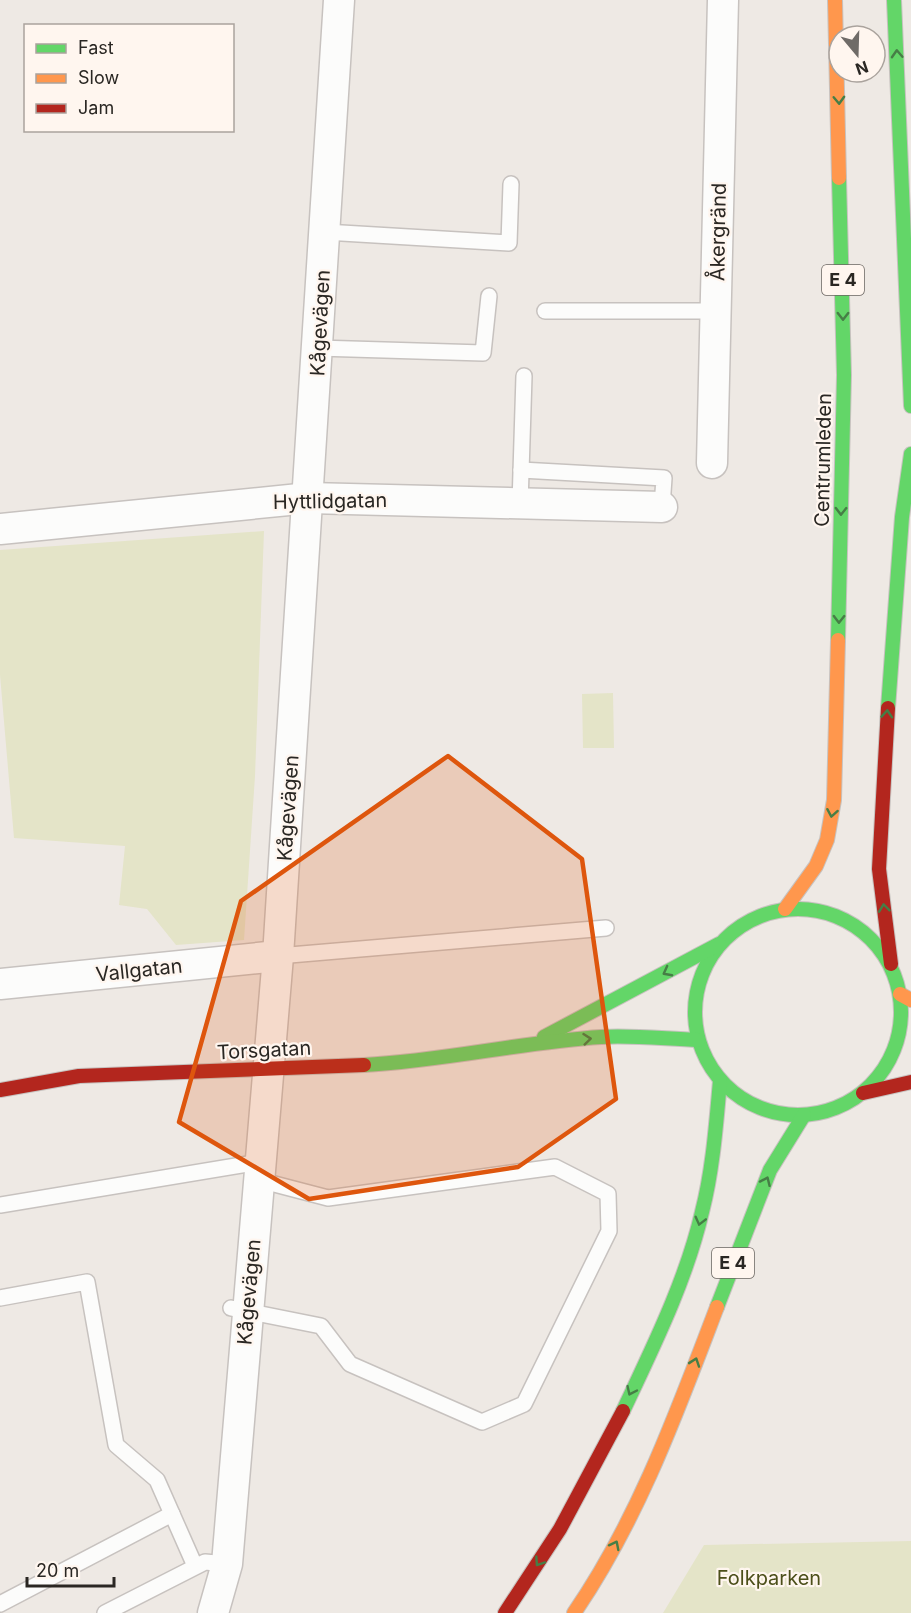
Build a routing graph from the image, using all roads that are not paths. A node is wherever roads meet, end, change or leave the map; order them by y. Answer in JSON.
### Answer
{"nodes":[{"id":1,"x":339,"y":0,"type":"edge"},
{"id":2,"x":723,"y":0,"type":"edge"},
{"id":3,"x":835,"y":0,"type":"edge"},
{"id":4,"x":894,"y":0,"type":"edge"},
{"id":5,"x":511,"y":184,"type":"dead end"},
{"id":6,"x":325,"y":232,"type":"junction"},
{"id":7,"x":489,"y":296,"type":"dead end"},
{"id":8,"x":545,"y":311,"type":"dead end"},
{"id":9,"x":716,"y":311,"type":"junction"},
{"id":10,"x":318,"y":348,"type":"junction"},
{"id":11,"x":524,"y":376,"type":"dead end"},
{"id":12,"x":911,"y":406,"type":"edge"},
{"id":13,"x":911,"y":454,"type":"edge"},
{"id":14,"x":712,"y":463,"type":"dead end"},
{"id":15,"x":521,"y":470,"type":"junction"},
{"id":16,"x":309,"y":498,"type":"junction"},
{"id":17,"x":520,"y":504,"type":"junction"},
{"id":18,"x":662,"y":507,"type":"joint"},
{"id":19,"x":0,"y":529,"type":"edge"},
{"id":20,"x":785,"y":909,"type":"junction"},
{"id":21,"x":606,"y":928,"type":"dead end"},
{"id":22,"x":719,"y":944,"type":"junction"},
{"id":23,"x":278,"y":956,"type":"junction"},
{"id":24,"x":891,"y":966,"type":"junction"},
{"id":25,"x":0,"y":984,"type":"edge"},
{"id":26,"x":906,"y":997,"type":"edge"},
{"id":27,"x":698,"y":1040,"type":"junction"},
{"id":28,"x":529,"y":1045,"type":"junction"},
{"id":29,"x":270,"y":1069,"type":"junction"},
{"id":30,"x":720,"y":1081,"type":"junction"},
{"id":31,"x":911,"y":1082,"type":"edge"},
{"id":32,"x":0,"y":1090,"type":"edge"},
{"id":33,"x":863,"y":1093,"type":"junction"},
{"id":34,"x":804,"y":1115,"type":"junction"},
{"id":35,"x":260,"y":1171,"type":"junction"},
{"id":36,"x":0,"y":1205,"type":"edge"},
{"id":37,"x":0,"y":1298,"type":"edge"},
{"id":38,"x":240,"y":1310,"type":"junction"},
{"id":39,"x":172,"y":1514,"type":"junction"},
{"id":40,"x":227,"y":1564,"type":"junction"},
{"id":41,"x":195,"y":1566,"type":"junction"},
{"id":42,"x":0,"y":1604,"type":"edge"},
{"id":43,"x":105,"y":1613,"type":"edge"},
{"id":44,"x":213,"y":1613,"type":"edge"},
{"id":45,"x":505,"y":1613,"type":"edge"},
{"id":46,"x":574,"y":1613,"type":"edge"}],
"edges":[{"from":1,"to":6,"type":"street","name":"Kågevägen"},
{"from":2,"to":9,"type":"street","name":"Åkergränd"},
{"from":3,"to":20,"type":"main road","name":"Centrumleden","number":"E 4","one_way":true},
{"from":12,"to":4,"type":"main road","one_way":true},
{"from":5,"to":6,"type":"lane"},
{"from":6,"to":10,"type":"street","name":"Kågevägen"},
{"from":7,"to":10,"type":"lane"},
{"from":8,"to":9,"type":"lane"},
{"from":9,"to":14,"type":"street","name":"Åkergränd"},
{"from":10,"to":16,"type":"street","name":"Kågevägen"},
{"from":11,"to":15,"type":"lane"},
{"from":24,"to":13,"type":"main road","one_way":true},
{"from":15,"to":17,"type":"lane"},
{"from":15,"to":18,"type":"lane"},
{"from":16,"to":17,"type":"street","name":"Hyttlidgatan"},
{"from":16,"to":19,"type":"street","name":"Hyttlidgatan"},
{"from":16,"to":23,"type":"street","name":"Kågevägen"},
{"from":17,"to":18,"type":"street","name":"Hyttlidgatan"},
{"from":20,"to":22,"type":"main road"},
{"from":20,"to":24,"type":"main road"},
{"from":21,"to":23,"type":"lane"},
{"from":22,"to":27,"type":"main road"},
{"from":22,"to":28,"type":"main road","name":"Torsgatan","one_way":true},
{"from":23,"to":25,"type":"street","name":"Vallgatan"},
{"from":23,"to":29,"type":"street","name":"Kågevägen"},
{"from":24,"to":26,"type":"main road"},
{"from":26,"to":33,"type":"main road"},
{"from":28,"to":27,"type":"main road","name":"Torsgatan","one_way":true},
{"from":27,"to":30,"type":"main road"},
{"from":28,"to":29,"type":"main road","name":"Torsgatan"},
{"from":29,"to":32,"type":"main road","name":"Torsgatan"},
{"from":29,"to":35,"type":"street","name":"Kågevägen"},
{"from":30,"to":34,"type":"main road"},
{"from":30,"to":45,"type":"main road","number":"E 4","one_way":true},
{"from":31,"to":33,"type":"main road"},
{"from":33,"to":34,"type":"main road"},
{"from":46,"to":34,"type":"main road","number":"E 4","one_way":true},
{"from":35,"to":36,"type":"lane"},
{"from":35,"to":38,"type":"street","name":"Kågevägen"},
{"from":35,"to":38,"type":"lane"},
{"from":37,"to":39,"type":"lane"},
{"from":38,"to":40,"type":"street","name":"Kågevägen"},
{"from":39,"to":41,"type":"lane"},
{"from":39,"to":42,"type":"lane"},
{"from":40,"to":41,"type":"lane"},
{"from":40,"to":44,"type":"street","name":"Kågevägen"},
{"from":41,"to":43,"type":"lane"}]}
